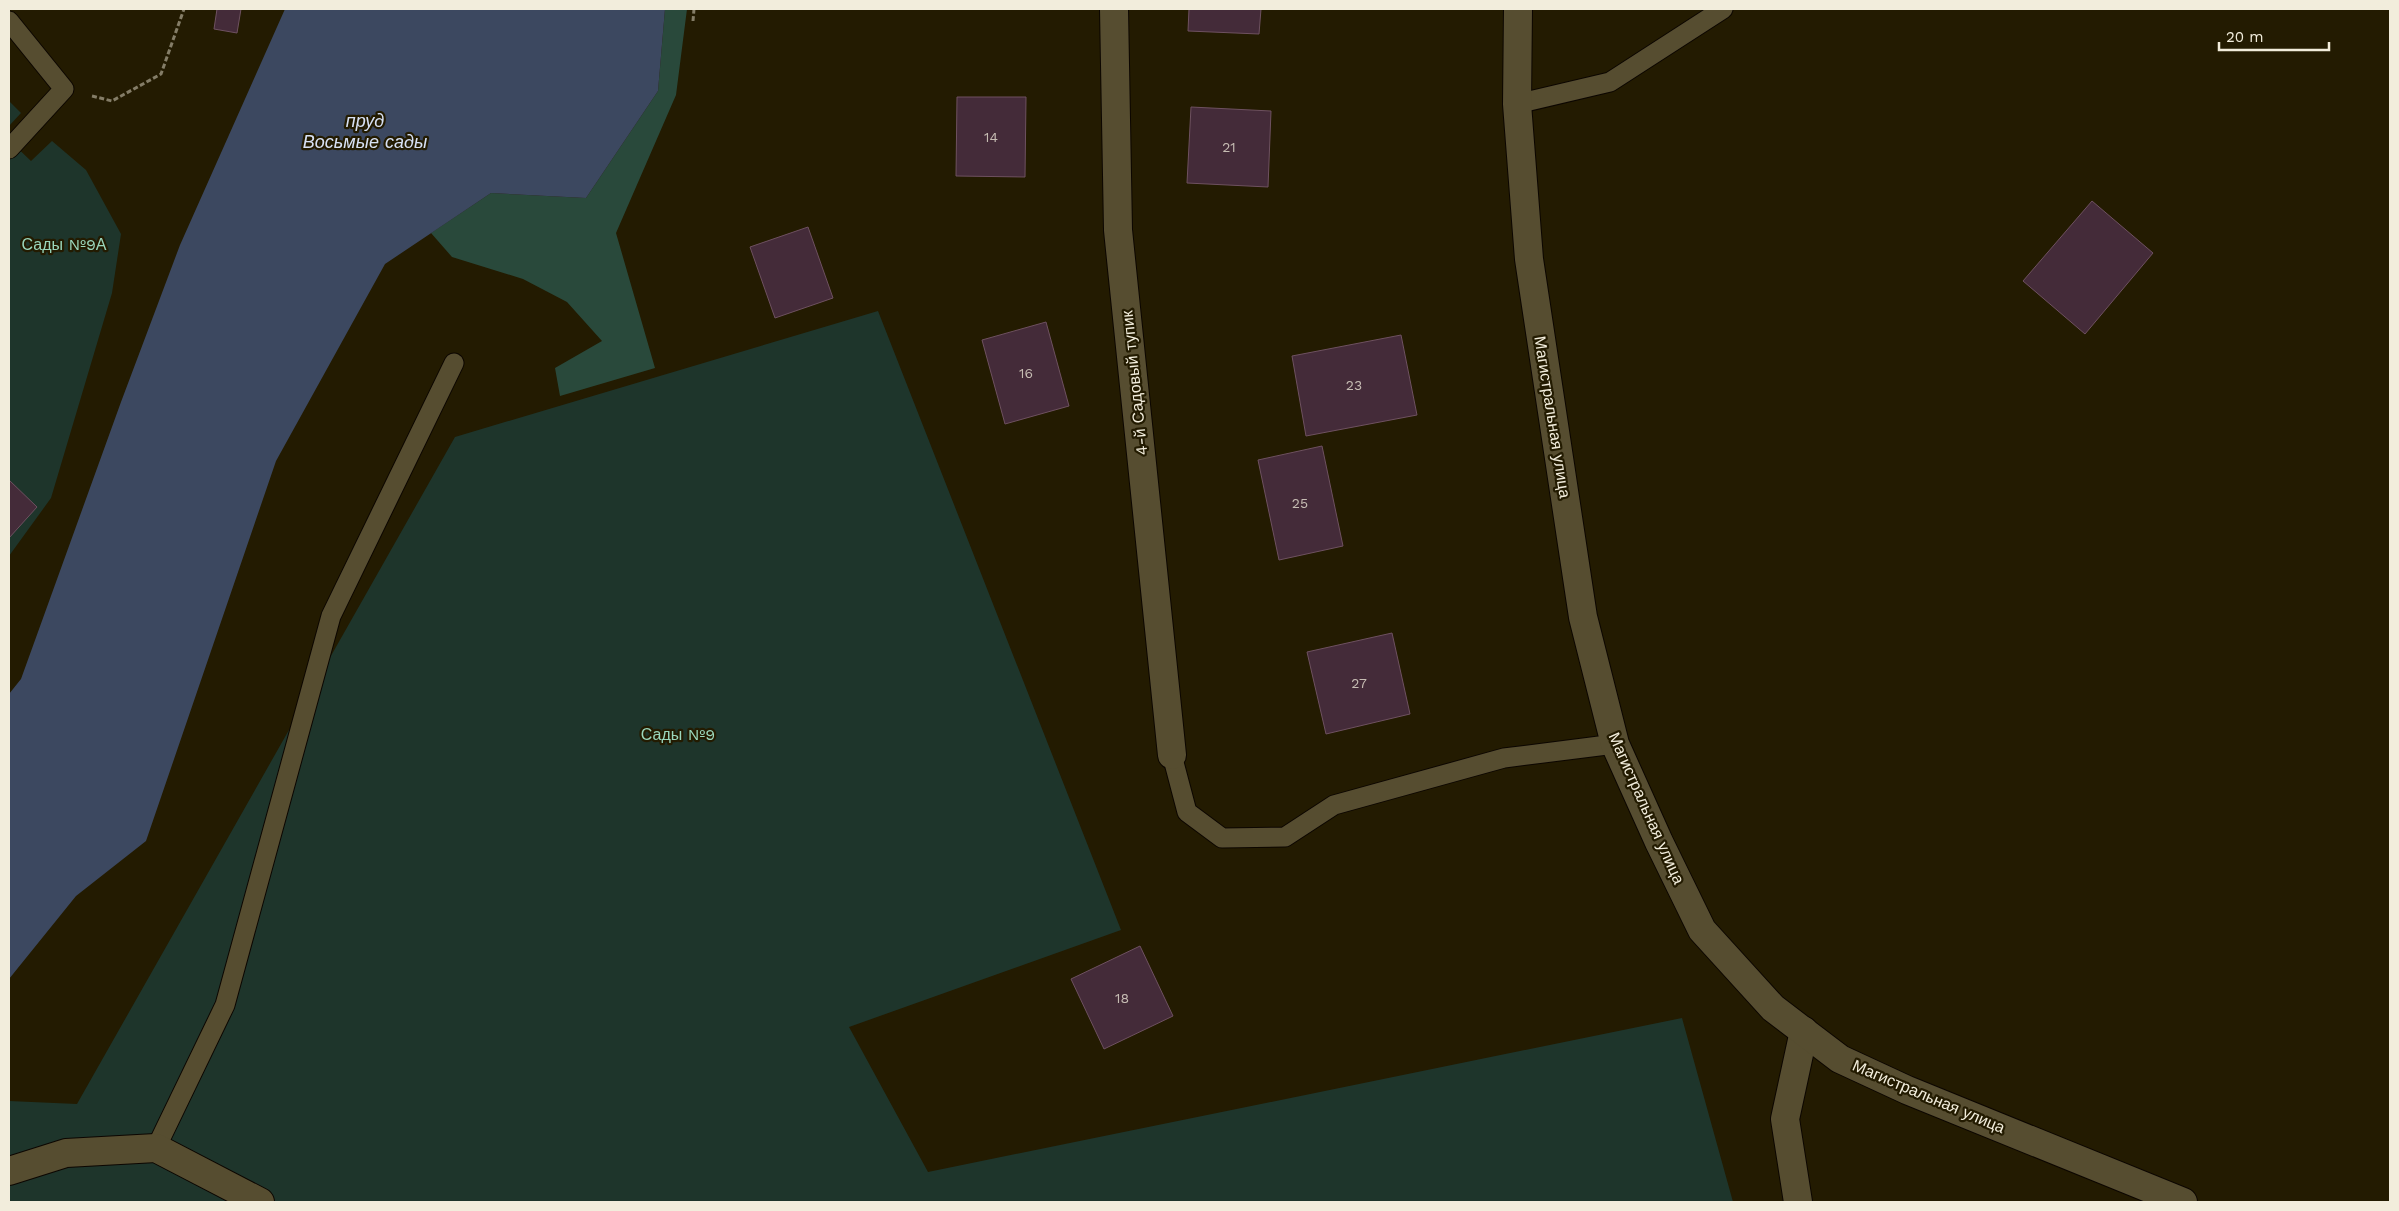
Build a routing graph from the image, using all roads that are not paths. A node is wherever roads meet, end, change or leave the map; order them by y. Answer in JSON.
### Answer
{"nodes":[{"id":1,"x":1114,"y":9,"type":"edge"},
{"id":2,"x":1518,"y":9,"type":"edge"},
{"id":3,"x":1723,"y":9,"type":"edge"},
{"id":4,"x":9,"y":21,"type":"edge"},
{"id":5,"x":1517,"y":104,"type":"junction"},
{"id":6,"x":9,"y":149,"type":"edge"},
{"id":7,"x":454,"y":363,"type":"dead end"},
{"id":8,"x":1615,"y":744,"type":"junction"},
{"id":9,"x":1172,"y":755,"type":"joint"},
{"id":10,"x":1804,"y":1031,"type":"junction"},
{"id":11,"x":156,"y":1148,"type":"junction"},
{"id":12,"x":9,"y":1171,"type":"edge"},
{"id":13,"x":260,"y":1202,"type":"edge"},
{"id":14,"x":1798,"y":1202,"type":"edge"},
{"id":15,"x":2183,"y":1202,"type":"edge"}],
"edges":[{"from":1,"to":9,"type":"street","name":"4-й Садовый тупик"},
{"from":2,"to":5,"type":"street","name":"Магистральная улица"},
{"from":3,"to":5,"type":"lane"},
{"from":4,"to":6,"type":"lane"},
{"from":5,"to":8,"type":"street","name":"Магистральная улица"},
{"from":7,"to":11,"type":"lane"},
{"from":8,"to":9,"type":"lane"},
{"from":8,"to":10,"type":"street","name":"Магистральная улица"},
{"from":10,"to":14,"type":"street"},
{"from":10,"to":15,"type":"street","name":"Магистральная улица"},
{"from":11,"to":12,"type":"street"},
{"from":11,"to":13,"type":"street"}]}
